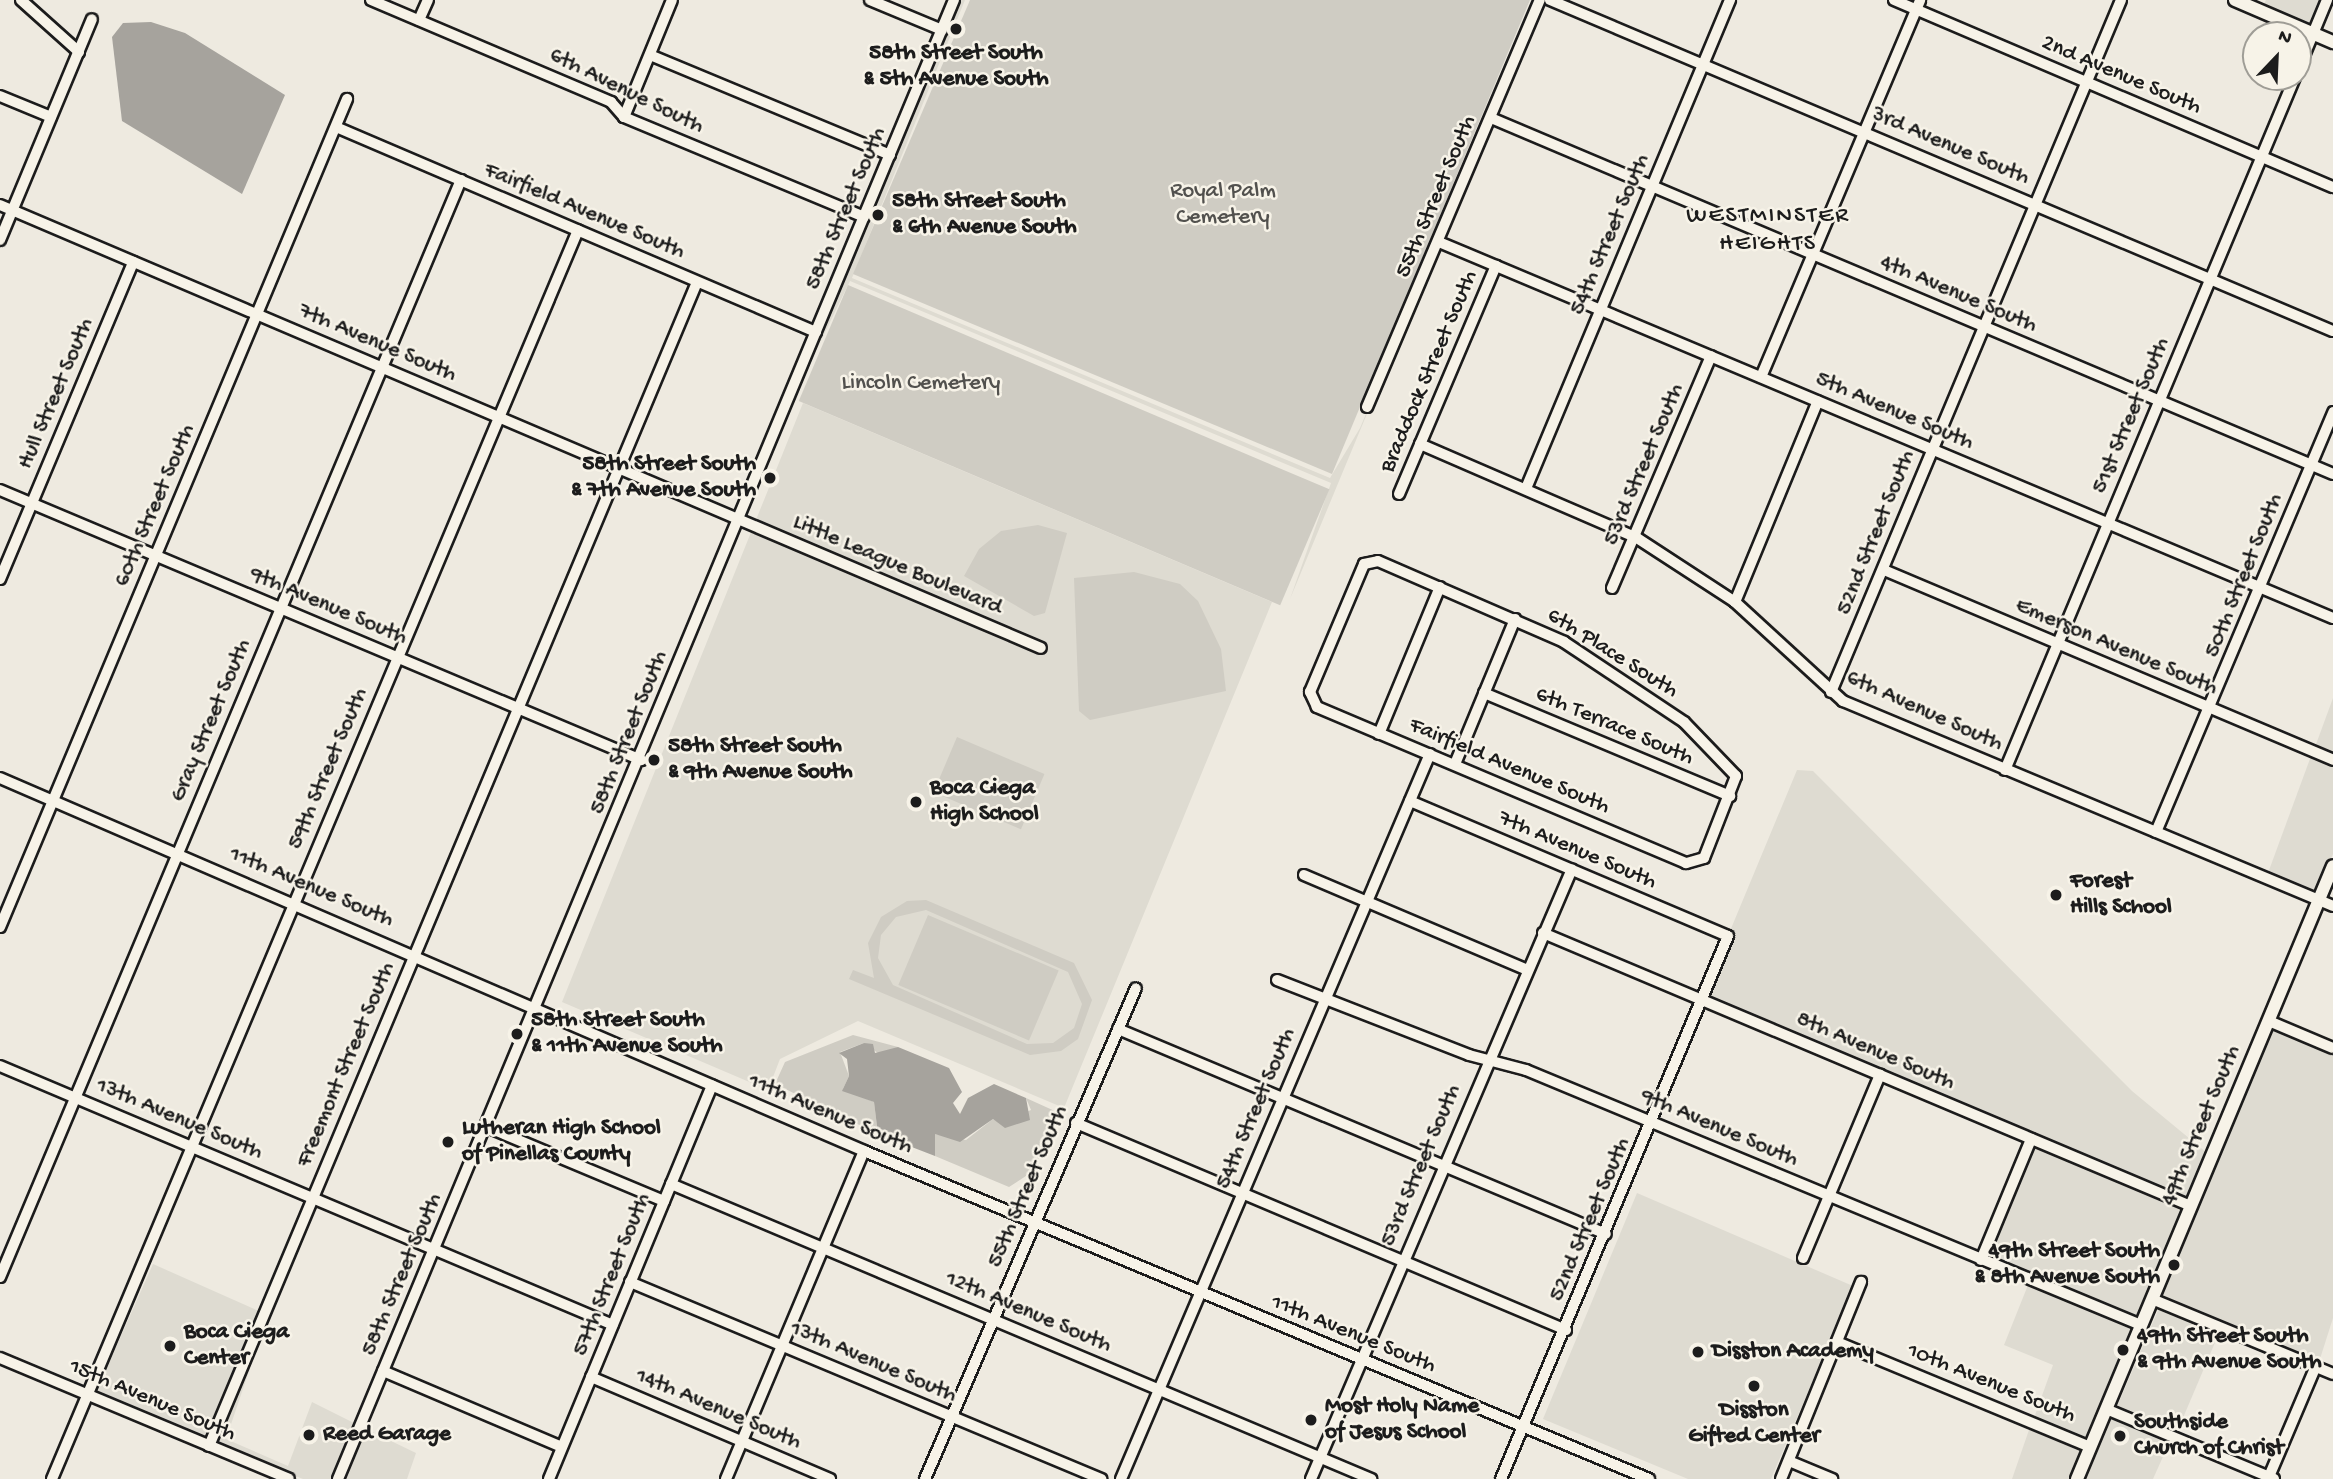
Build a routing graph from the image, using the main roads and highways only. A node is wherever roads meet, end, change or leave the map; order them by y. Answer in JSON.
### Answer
{"nodes":[{"id":1,"x":2235,"y":0,"type":"edge"},
{"id":2,"x":2333,"y":42,"type":"edge"},
{"id":3,"x":2333,"y":866,"type":"edge"},
{"id":4,"x":2077,"y":1479,"type":"edge"}],
"edges":[{"from":1,"to":2,"type":"main road"},
{"from":3,"to":4,"type":"main road","name":"49th Street South"}]}
